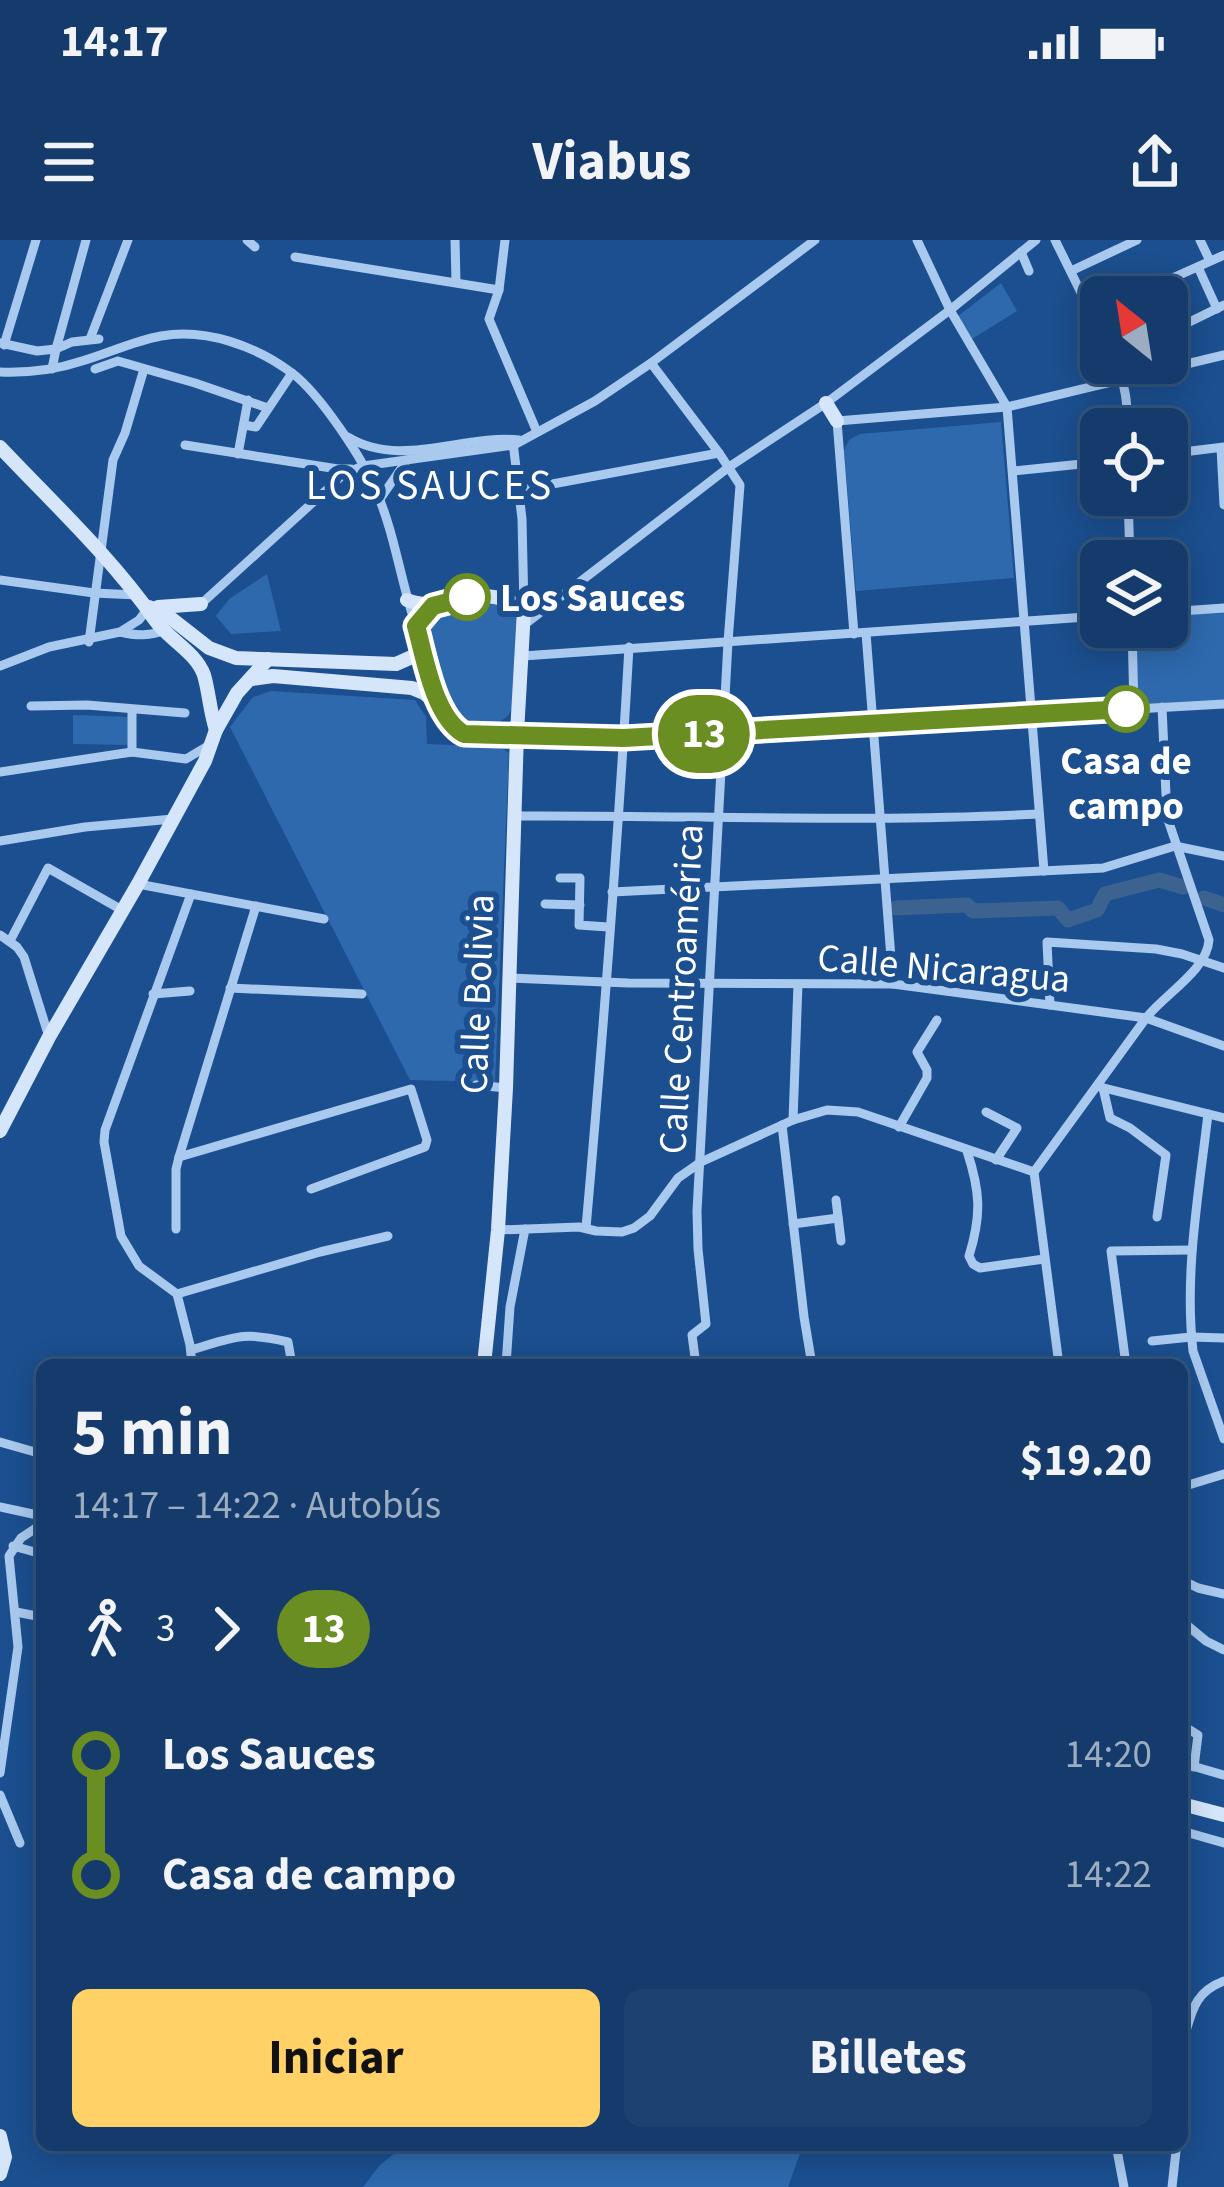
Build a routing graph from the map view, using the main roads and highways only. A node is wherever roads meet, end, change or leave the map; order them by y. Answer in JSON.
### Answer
{"nodes":[{"id":1,"x":826,"y":403,"type":"road end"},
{"id":2,"x":837,"y":422,"type":"road end"},
{"id":3,"x":0,"y":447,"type":"edge"},
{"id":4,"x":407,"y":601,"type":"road end"},
{"id":5,"x":433,"y":606,"type":"junction"},
{"id":6,"x":149,"y":608,"type":"junction"},
{"id":7,"x":189,"y":631,"type":"junction"},
{"id":8,"x":182,"y":647,"type":"junction"},
{"id":9,"x":423,"y":652,"type":"junction"},
{"id":10,"x":268,"y":659,"type":"junction"},
{"id":11,"x":252,"y":679,"type":"junction"},
{"id":12,"x":205,"y":686,"type":"junction"},
{"id":13,"x":236,"y":693,"type":"junction"},
{"id":14,"x":439,"y":705,"type":"junction"},
{"id":15,"x":518,"y":716,"type":"junction"},
{"id":16,"x":496,"y":733,"type":"junction"},
{"id":17,"x":517,"y":733,"type":"junction"},
{"id":18,"x":213,"y":737,"type":"junction"},
{"id":19,"x":517,"y":753,"type":"junction"},
{"id":20,"x":0,"y":1130,"type":"edge"},
{"id":21,"x":485,"y":1359,"type":"edge"},
{"id":22,"x":1188,"y":1806,"type":"edge"},
{"id":23,"x":1188,"y":1815,"type":"edge"},
{"id":24,"x":1224,"y":1815,"type":"edge"},
{"id":25,"x":1224,"y":1824,"type":"edge"},
{"id":26,"x":0,"y":2136,"type":"edge"},
{"id":27,"x":0,"y":2174,"type":"edge"}],
"edges":[{"from":1,"to":2,"type":"main road"},
{"from":3,"to":6,"type":"main road"},
{"from":4,"to":5,"type":"main road"},
{"from":5,"to":9,"type":"main road"},
{"from":5,"to":15,"type":"main road","name":"Calle Bolivia"},
{"from":6,"to":7,"type":"main road"},
{"from":6,"to":7,"type":"main road"},
{"from":6,"to":8,"type":"main road"},
{"from":7,"to":8,"type":"main road"},
{"from":7,"to":10,"type":"main road"},
{"from":8,"to":12,"type":"main road"},
{"from":9,"to":10,"type":"main road"},
{"from":9,"to":14,"type":"main road"},
{"from":10,"to":11,"type":"main road"},
{"from":11,"to":13,"type":"main road"},
{"from":11,"to":14,"type":"main road"},
{"from":12,"to":13,"type":"main road"},
{"from":12,"to":18,"type":"main road"},
{"from":13,"to":18,"type":"main road"},
{"from":14,"to":16,"type":"main road"},
{"from":15,"to":16,"type":"main road"},
{"from":15,"to":17,"type":"main road","name":"Calle Bolivia"},
{"from":16,"to":17,"type":"main road"},
{"from":16,"to":19,"type":"main road"},
{"from":17,"to":19,"type":"main road","name":"Calle Bolivia"},
{"from":18,"to":20,"type":"main road"},
{"from":19,"to":21,"type":"main road","name":"Calle Bolivia"},
{"from":22,"to":24,"type":"main road"},
{"from":23,"to":25,"type":"main road"},
{"from":26,"to":27,"type":"main road"}]}
